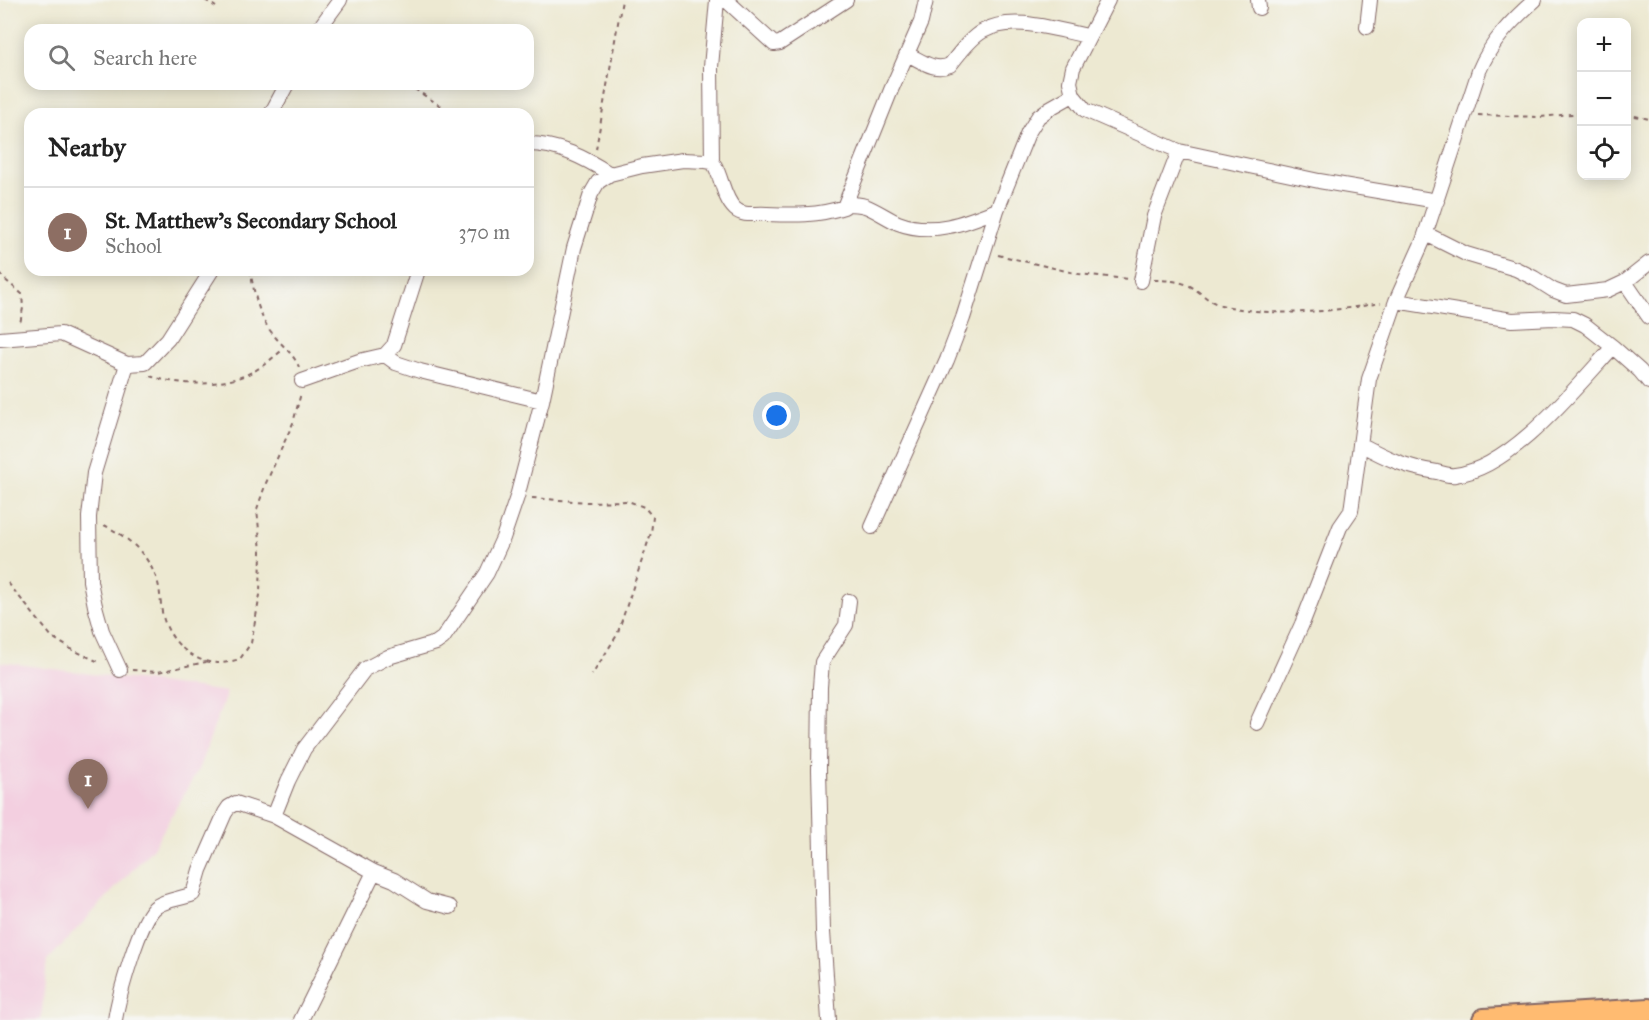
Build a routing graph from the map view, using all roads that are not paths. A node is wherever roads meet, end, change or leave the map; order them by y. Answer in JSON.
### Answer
{"nodes":[{"id":1,"x":340,"y":0,"type":"edge"},
{"id":2,"x":717,"y":0,"type":"edge"},
{"id":3,"x":726,"y":0,"type":"edge"},
{"id":4,"x":846,"y":0,"type":"edge"},
{"id":5,"x":926,"y":0,"type":"edge"},
{"id":6,"x":1108,"y":0,"type":"edge"},
{"id":7,"x":1370,"y":0,"type":"edge"},
{"id":8,"x":1535,"y":0,"type":"edge"},
{"id":9,"x":322,"y":24,"type":"edge"},
{"id":10,"x":1367,"y":27,"type":"dead end"},
{"id":11,"x":1088,"y":36,"type":"junction"},
{"id":12,"x":907,"y":54,"type":"junction"},
{"id":13,"x":284,"y":90,"type":"edge"},
{"id":14,"x":1074,"y":96,"type":"junction"},
{"id":15,"x":274,"y":108,"type":"edge"},
{"id":16,"x":534,"y":144,"type":"edge"},
{"id":17,"x":1179,"y":151,"type":"junction"},
{"id":18,"x":712,"y":162,"type":"junction"},
{"id":19,"x":610,"y":174,"type":"junction"},
{"id":20,"x":1437,"y":201,"type":"junction"},
{"id":21,"x":846,"y":204,"type":"junction"},
{"id":22,"x":998,"y":210,"type":"junction"},
{"id":23,"x":1426,"y":234,"type":"junction"},
{"id":24,"x":1649,"y":263,"type":"edge"},
{"id":25,"x":208,"y":276,"type":"edge"},
{"id":26,"x":416,"y":276,"type":"edge"},
{"id":27,"x":1141,"y":281,"type":"road end"},
{"id":28,"x":1625,"y":282,"type":"junction"},
{"id":29,"x":1396,"y":301,"type":"junction"},
{"id":30,"x":1649,"y":317,"type":"edge"},
{"id":31,"x":0,"y":339,"type":"edge"},
{"id":32,"x":1613,"y":348,"type":"junction"},
{"id":33,"x":385,"y":354,"type":"junction"},
{"id":34,"x":134,"y":365,"type":"junction"},
{"id":35,"x":302,"y":381,"type":"road end"},
{"id":36,"x":1649,"y":382,"type":"edge"},
{"id":37,"x":542,"y":401,"type":"junction"},
{"id":38,"x":1360,"y":444,"type":"junction"},
{"id":39,"x":872,"y":527,"type":"dead end"},
{"id":40,"x":849,"y":601,"type":"dead end"},
{"id":41,"x":120,"y":670,"type":"dead end"},
{"id":42,"x":1257,"y":723,"type":"dead end"},
{"id":43,"x":274,"y":816,"type":"junction"},
{"id":44,"x":374,"y":872,"type":"junction"},
{"id":45,"x":450,"y":907,"type":"dead end"},
{"id":46,"x":1649,"y":1010,"type":"edge"},
{"id":47,"x":115,"y":1020,"type":"edge"},
{"id":48,"x":301,"y":1020,"type":"edge"},
{"id":49,"x":829,"y":1020,"type":"edge"},
{"id":50,"x":1484,"y":1020,"type":"edge"}],
"edges":[{"from":1,"to":9,"type":"street"},
{"from":2,"to":18,"type":"street"},
{"from":3,"to":4,"type":"street"},
{"from":5,"to":12,"type":"street"},
{"from":6,"to":11,"type":"street"},
{"from":7,"to":10,"type":"street"},
{"from":8,"to":20,"type":"street"},
{"from":11,"to":12,"type":"street"},
{"from":11,"to":14,"type":"street"},
{"from":12,"to":21,"type":"street"},
{"from":13,"to":15,"type":"street"},
{"from":14,"to":17,"type":"street"},
{"from":14,"to":22,"type":"street"},
{"from":16,"to":19,"type":"street"},
{"from":17,"to":20,"type":"street"},
{"from":17,"to":27,"type":"street"},
{"from":18,"to":19,"type":"street"},
{"from":18,"to":21,"type":"street"},
{"from":19,"to":37,"type":"street"},
{"from":20,"to":23,"type":"street"},
{"from":21,"to":22,"type":"street"},
{"from":22,"to":39,"type":"street"},
{"from":23,"to":28,"type":"street"},
{"from":23,"to":29,"type":"street"},
{"from":24,"to":28,"type":"street"},
{"from":25,"to":34,"type":"street"},
{"from":26,"to":33,"type":"street"},
{"from":28,"to":30,"type":"street"},
{"from":29,"to":32,"type":"street"},
{"from":29,"to":38,"type":"street"},
{"from":31,"to":34,"type":"street"},
{"from":32,"to":36,"type":"street"},
{"from":32,"to":38,"type":"street"},
{"from":33,"to":35,"type":"street"},
{"from":33,"to":37,"type":"street"},
{"from":34,"to":41,"type":"street"},
{"from":37,"to":43,"type":"street"},
{"from":38,"to":42,"type":"street"},
{"from":40,"to":49,"type":"street"},
{"from":43,"to":44,"type":"street"},
{"from":43,"to":47,"type":"street"},
{"from":44,"to":45,"type":"street"},
{"from":44,"to":48,"type":"street"},
{"from":46,"to":50,"type":"highway"}]}
